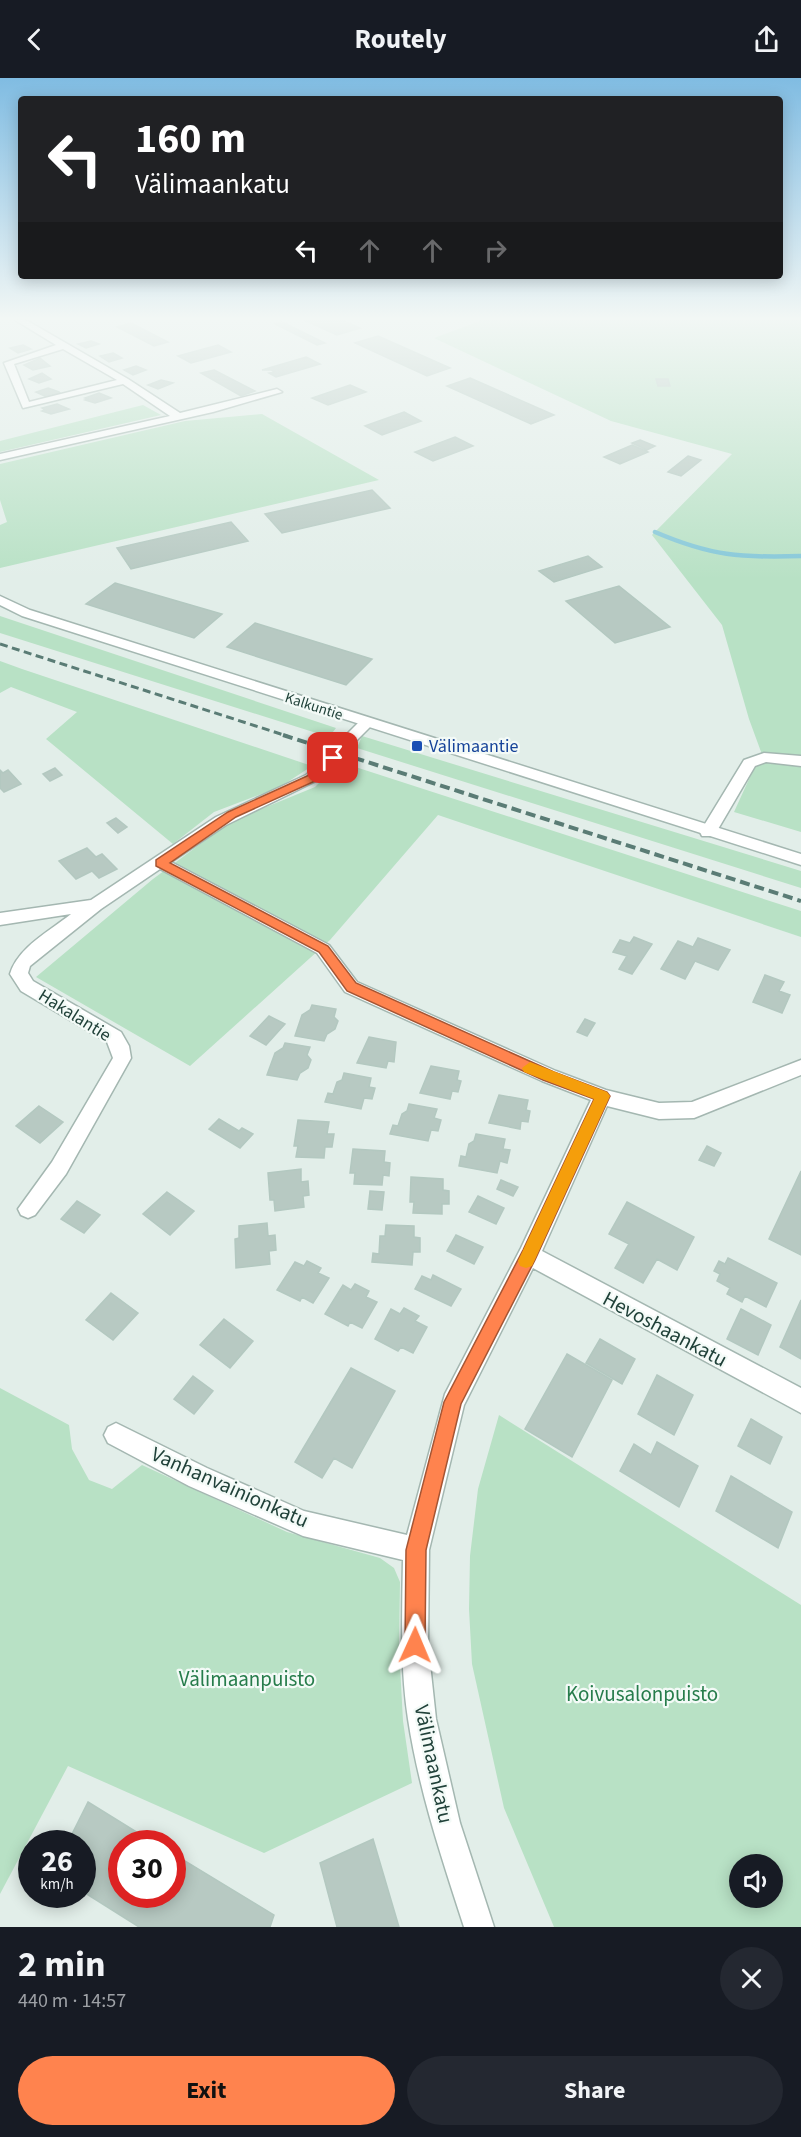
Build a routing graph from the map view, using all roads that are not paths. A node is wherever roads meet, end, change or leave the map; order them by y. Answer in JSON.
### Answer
{"nodes":[{"id":1,"x":26,"y":406,"type":"edge"},
{"id":2,"x":163,"y":406,"type":"edge"},
{"id":3,"x":221,"y":406,"type":"edge"},
{"id":4,"x":29,"y":417,"type":"dead end"},
{"id":5,"x":179,"y":417,"type":"junction"},
{"id":6,"x":0,"y":457,"type":"edge"},
{"id":7,"x":0,"y":600,"type":"edge"},
{"id":8,"x":366,"y":723,"type":"junction"},
{"id":9,"x":801,"y":761,"type":"edge"},
{"id":10,"x":708,"y":831,"type":"junction"},
{"id":11,"x":801,"y":860,"type":"edge"},
{"id":12,"x":161,"y":863,"type":"junction"},
{"id":13,"x":95,"y":905,"type":"junction"},
{"id":14,"x":0,"y":919,"type":"edge"},
{"id":15,"x":801,"y":1067,"type":"edge"},
{"id":16,"x":602,"y":1096,"type":"junction"},
{"id":17,"x":28,"y":1209,"type":"dead end"},
{"id":18,"x":529,"y":1255,"type":"junction"},
{"id":19,"x":801,"y":1401,"type":"edge"},
{"id":20,"x":117,"y":1435,"type":"dead end"},
{"id":21,"x":416,"y":1550,"type":"junction"},
{"id":22,"x":479,"y":1927,"type":"edge"}],
"edges":[{"from":1,"to":4,"type":"street"},
{"from":2,"to":5,"type":"street"},
{"from":3,"to":5,"type":"street"},
{"from":5,"to":6,"type":"street"},
{"from":7,"to":8,"type":"street","name":"Kalkuntie"},
{"from":8,"to":10,"type":"street","name":"Kalkuntie"},
{"from":8,"to":12,"type":"street"},
{"from":9,"to":10,"type":"street"},
{"from":10,"to":11,"type":"street","name":"Kalkuntie"},
{"from":12,"to":13,"type":"street"},
{"from":12,"to":16,"type":"street"},
{"from":13,"to":14,"type":"street"},
{"from":13,"to":17,"type":"street","name":"Hakalantie"},
{"from":15,"to":16,"type":"street"},
{"from":16,"to":18,"type":"street","name":"Välimaankatu"},
{"from":18,"to":19,"type":"street","name":"Hevoshaankatu"},
{"from":18,"to":21,"type":"street","name":"Välimaankatu"},
{"from":20,"to":21,"type":"street","name":"Vanhanvainionkatu"},
{"from":21,"to":22,"type":"street","name":"Välimaankatu"}]}
